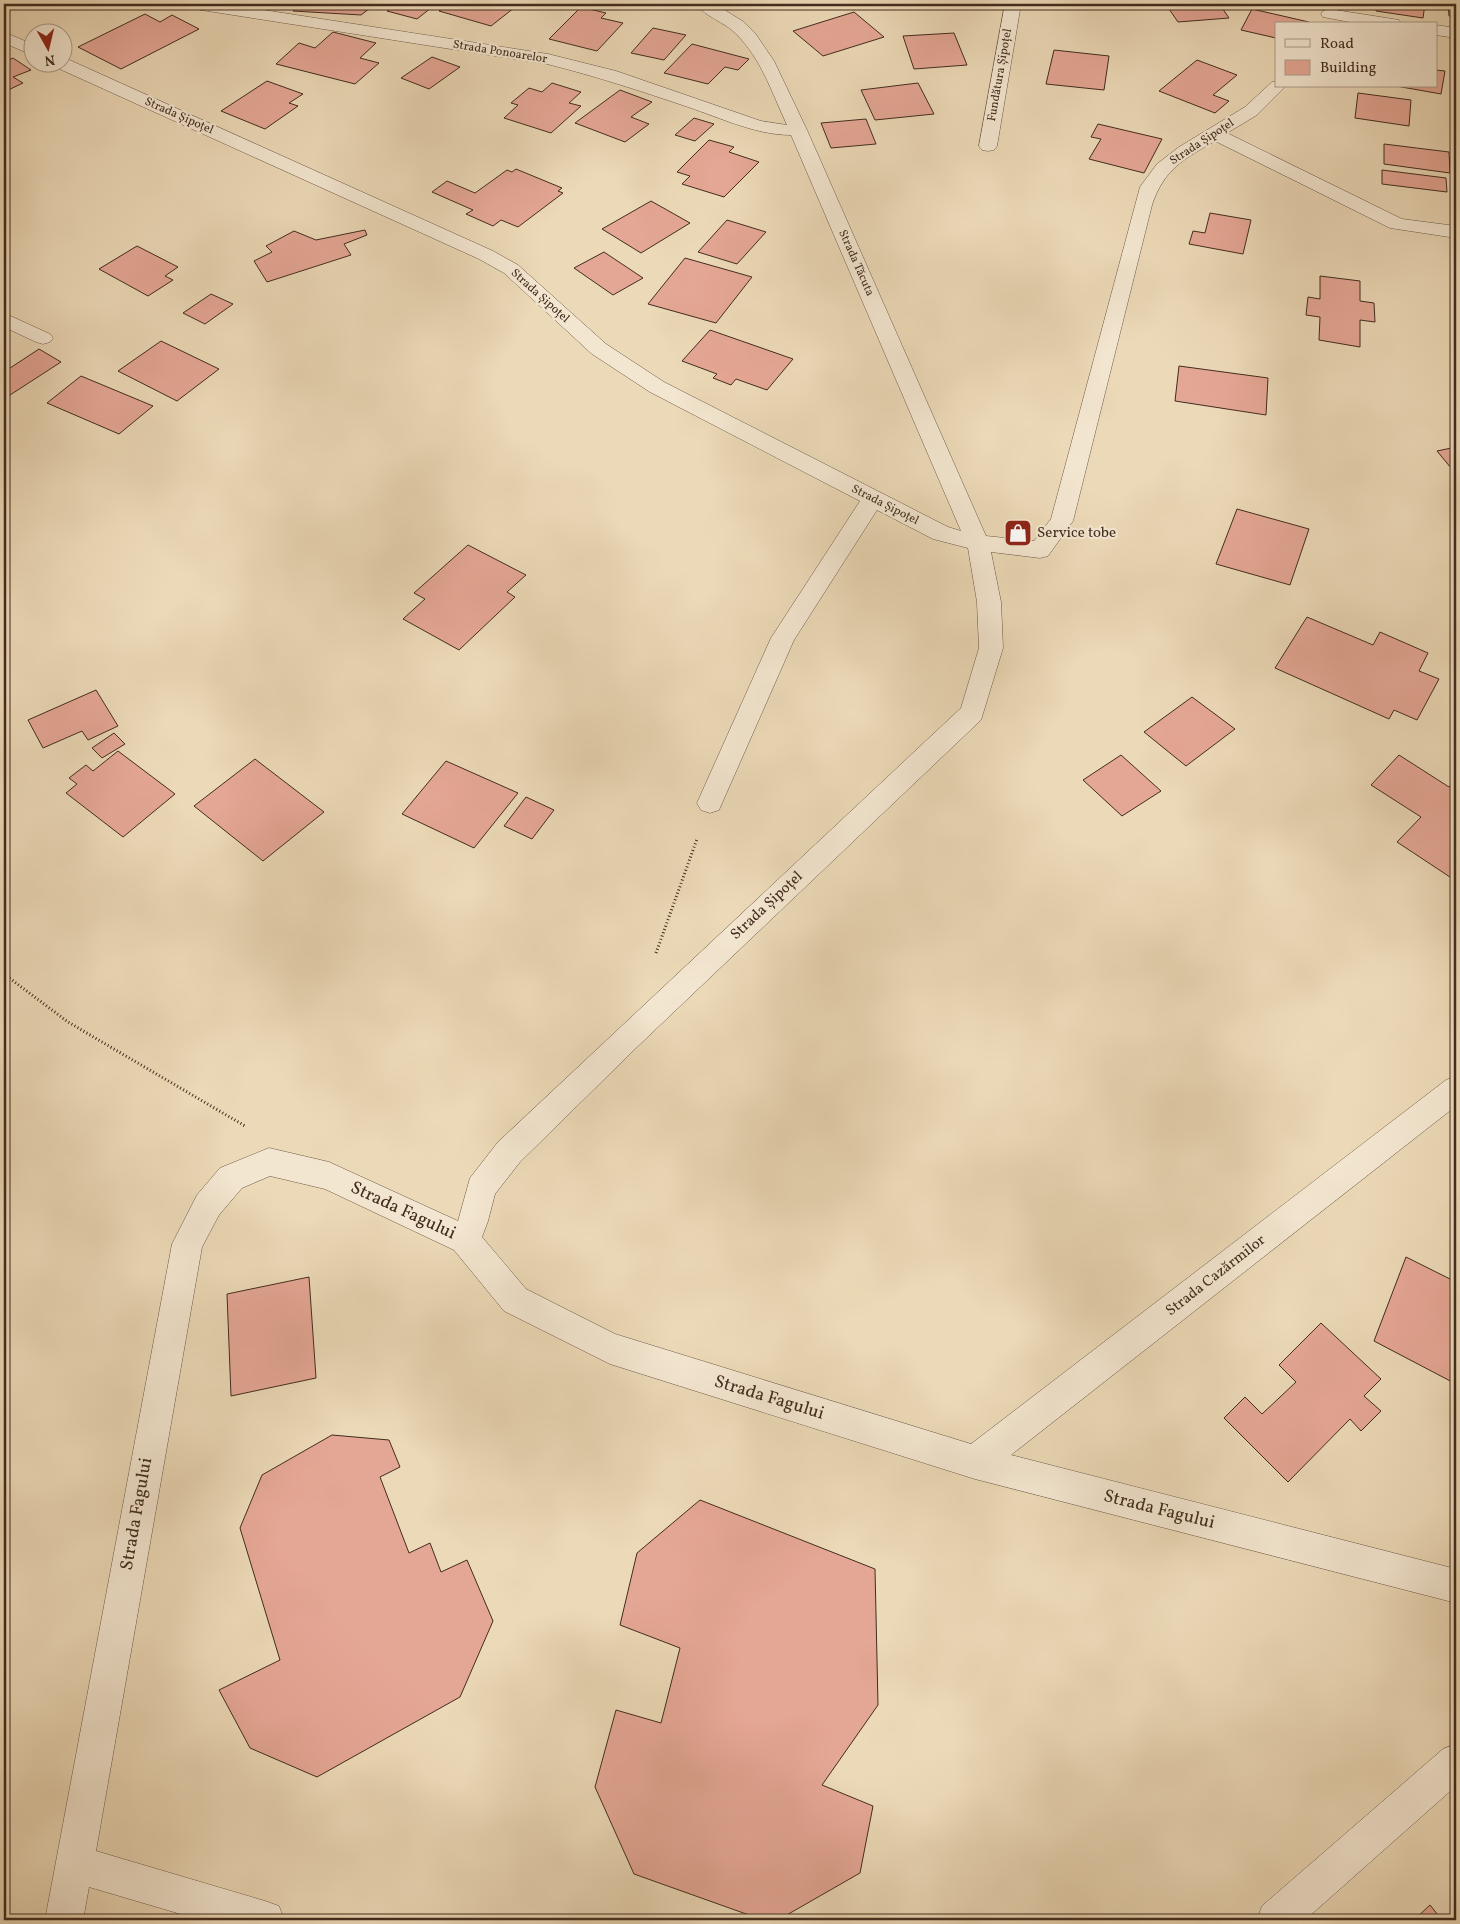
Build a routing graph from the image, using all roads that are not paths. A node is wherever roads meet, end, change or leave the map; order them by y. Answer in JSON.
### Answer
{"nodes":[{"id":1,"x":195,"y":4,"type":"edge"},
{"id":2,"x":704,"y":4,"type":"edge"},
{"id":3,"x":1013,"y":4,"type":"edge"},
{"id":4,"x":1328,"y":14,"type":"edge"},
{"id":5,"x":1380,"y":22,"type":"edge"},
{"id":6,"x":1438,"y":30,"type":"edge"},
{"id":7,"x":1456,"y":33,"type":"edge"},
{"id":8,"x":4,"y":38,"type":"edge"},
{"id":9,"x":22,"y":46,"type":"edge"},
{"id":10,"x":72,"y":68,"type":"edge"},
{"id":11,"x":1276,"y":88,"type":"edge"},
{"id":12,"x":798,"y":130,"type":"junction"},
{"id":13,"x":1215,"y":134,"type":"junction"},
{"id":14,"x":988,"y":146,"type":"dead end"},
{"id":15,"x":1456,"y":232,"type":"edge"},
{"id":16,"x":4,"y":319,"type":"edge"},
{"id":17,"x":43,"y":338,"type":"dead end"},
{"id":18,"x":872,"y":500,"type":"junction"},
{"id":19,"x":978,"y":543,"type":"junction"},
{"id":20,"x":710,"y":803,"type":"road end"},
{"id":21,"x":1456,"y":1089,"type":"edge"},
{"id":22,"x":465,"y":1240,"type":"junction"},
{"id":23,"x":975,"y":1462,"type":"junction"},
{"id":24,"x":1456,"y":1586,"type":"edge"},
{"id":25,"x":1456,"y":1762,"type":"edge"},
{"id":26,"x":74,"y":1863,"type":"junction"},
{"id":27,"x":64,"y":1920,"type":"edge"},
{"id":28,"x":265,"y":1920,"type":"edge"},
{"id":29,"x":1276,"y":1920,"type":"edge"}],
"edges":[{"from":1,"to":12,"type":"street","name":"Strada Ponoarelor"},
{"from":2,"to":12,"type":"street","name":"Strada Tăcuta"},
{"from":3,"to":14,"type":"street","name":"Fundătura Șipoțel"},
{"from":4,"to":5,"type":"street"},
{"from":6,"to":7,"type":"street"},
{"from":8,"to":9,"type":"street"},
{"from":10,"to":18,"type":"street","name":"Strada Șipoțel"},
{"from":11,"to":13,"type":"street","name":"Strada Șipoțel"},
{"from":12,"to":19,"type":"street","name":"Strada Tăcuta"},
{"from":13,"to":15,"type":"street"},
{"from":13,"to":19,"type":"street","name":"Strada Șipoțel"},
{"from":16,"to":17,"type":"street"},
{"from":18,"to":19,"type":"street","name":"Strada Șipoțel"},
{"from":18,"to":20,"type":"street"},
{"from":19,"to":22,"type":"street","name":"Strada Șipoțel"},
{"from":21,"to":23,"type":"street","name":"Strada Cazărmilor"},
{"from":22,"to":23,"type":"street","name":"Strada Fagului"},
{"from":22,"to":26,"type":"street","name":"Strada Fagului"},
{"from":23,"to":24,"type":"street","name":"Strada Fagului"},
{"from":25,"to":29,"type":"street"},
{"from":26,"to":27,"type":"street","name":"Strada Fagului"},
{"from":26,"to":28,"type":"street"}]}
